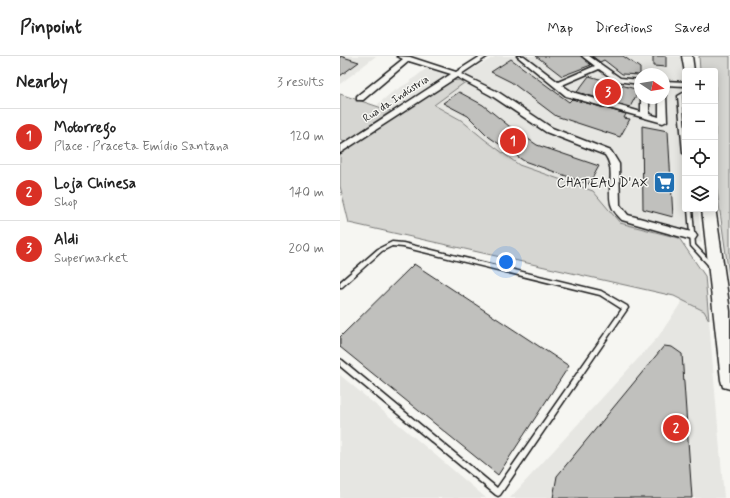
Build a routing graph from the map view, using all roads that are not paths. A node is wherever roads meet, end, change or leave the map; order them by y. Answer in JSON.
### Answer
{"nodes":[{"id":1,"x":400,"y":56,"type":"edge"},
{"id":2,"x":485,"y":56,"type":"edge"},
{"id":3,"x":520,"y":56,"type":"edge"},
{"id":4,"x":585,"y":56,"type":"edge"},
{"id":5,"x":687,"y":56,"type":"edge"},
{"id":6,"x":695,"y":56,"type":"edge"},
{"id":7,"x":408,"y":58,"type":"junction"},
{"id":8,"x":599,"y":67,"type":"junction"},
{"id":9,"x":689,"y":68,"type":"edge"},
{"id":10,"x":696,"y":68,"type":"edge"},
{"id":11,"x":456,"y":74,"type":"junction"},
{"id":12,"x":634,"y":81,"type":"edge"},
{"id":13,"x":670,"y":83,"type":"edge"},
{"id":14,"x":682,"y":84,"type":"edge"},
{"id":15,"x":557,"y":85,"type":"junction"},
{"id":16,"x":682,"y":95,"type":"edge"},
{"id":17,"x":360,"y":98,"type":"dead end"},
{"id":18,"x":645,"y":104,"type":"edge"},
{"id":19,"x":663,"y":104,"type":"edge"},
{"id":20,"x":645,"y":116,"type":"junction"},
{"id":21,"x":684,"y":140,"type":"edge"},
{"id":22,"x":340,"y":150,"type":"edge"},
{"id":23,"x":690,"y":212,"type":"edge"},
{"id":24,"x":709,"y":212,"type":"edge"},
{"id":25,"x":692,"y":236,"type":"junction"},
{"id":26,"x":717,"y":271,"type":"junction"},
{"id":27,"x":340,"y":285,"type":"edge"},
{"id":28,"x":340,"y":362,"type":"edge"},
{"id":29,"x":730,"y":380,"type":"edge"}],
"edges":[{"from":1,"to":7,"type":"street"},
{"from":2,"to":11,"type":"street","name":"Rua da Indústria"},
{"from":3,"to":15,"type":"street"},
{"from":4,"to":8,"type":"street"},
{"from":5,"to":9,"type":"main road"},
{"from":6,"to":10,"type":"main road"},
{"from":7,"to":11,"type":"street"},
{"from":7,"to":17,"type":"street"},
{"from":8,"to":12,"type":"street"},
{"from":8,"to":15,"type":"street"},
{"from":11,"to":22,"type":"street","name":"Rua da Indústria"},
{"from":11,"to":25,"type":"street"},
{"from":13,"to":14,"type":"street"},
{"from":15,"to":20,"type":"street"},
{"from":16,"to":21,"type":"lane"},
{"from":18,"to":20,"type":"street"},
{"from":19,"to":20,"type":"street"},
{"from":23,"to":25,"type":"lane"},
{"from":24,"to":26,"type":"main road"},
{"from":25,"to":26,"type":"lane"},
{"from":26,"to":29,"type":"main road"},
{"from":27,"to":28,"type":"lane"}]}
